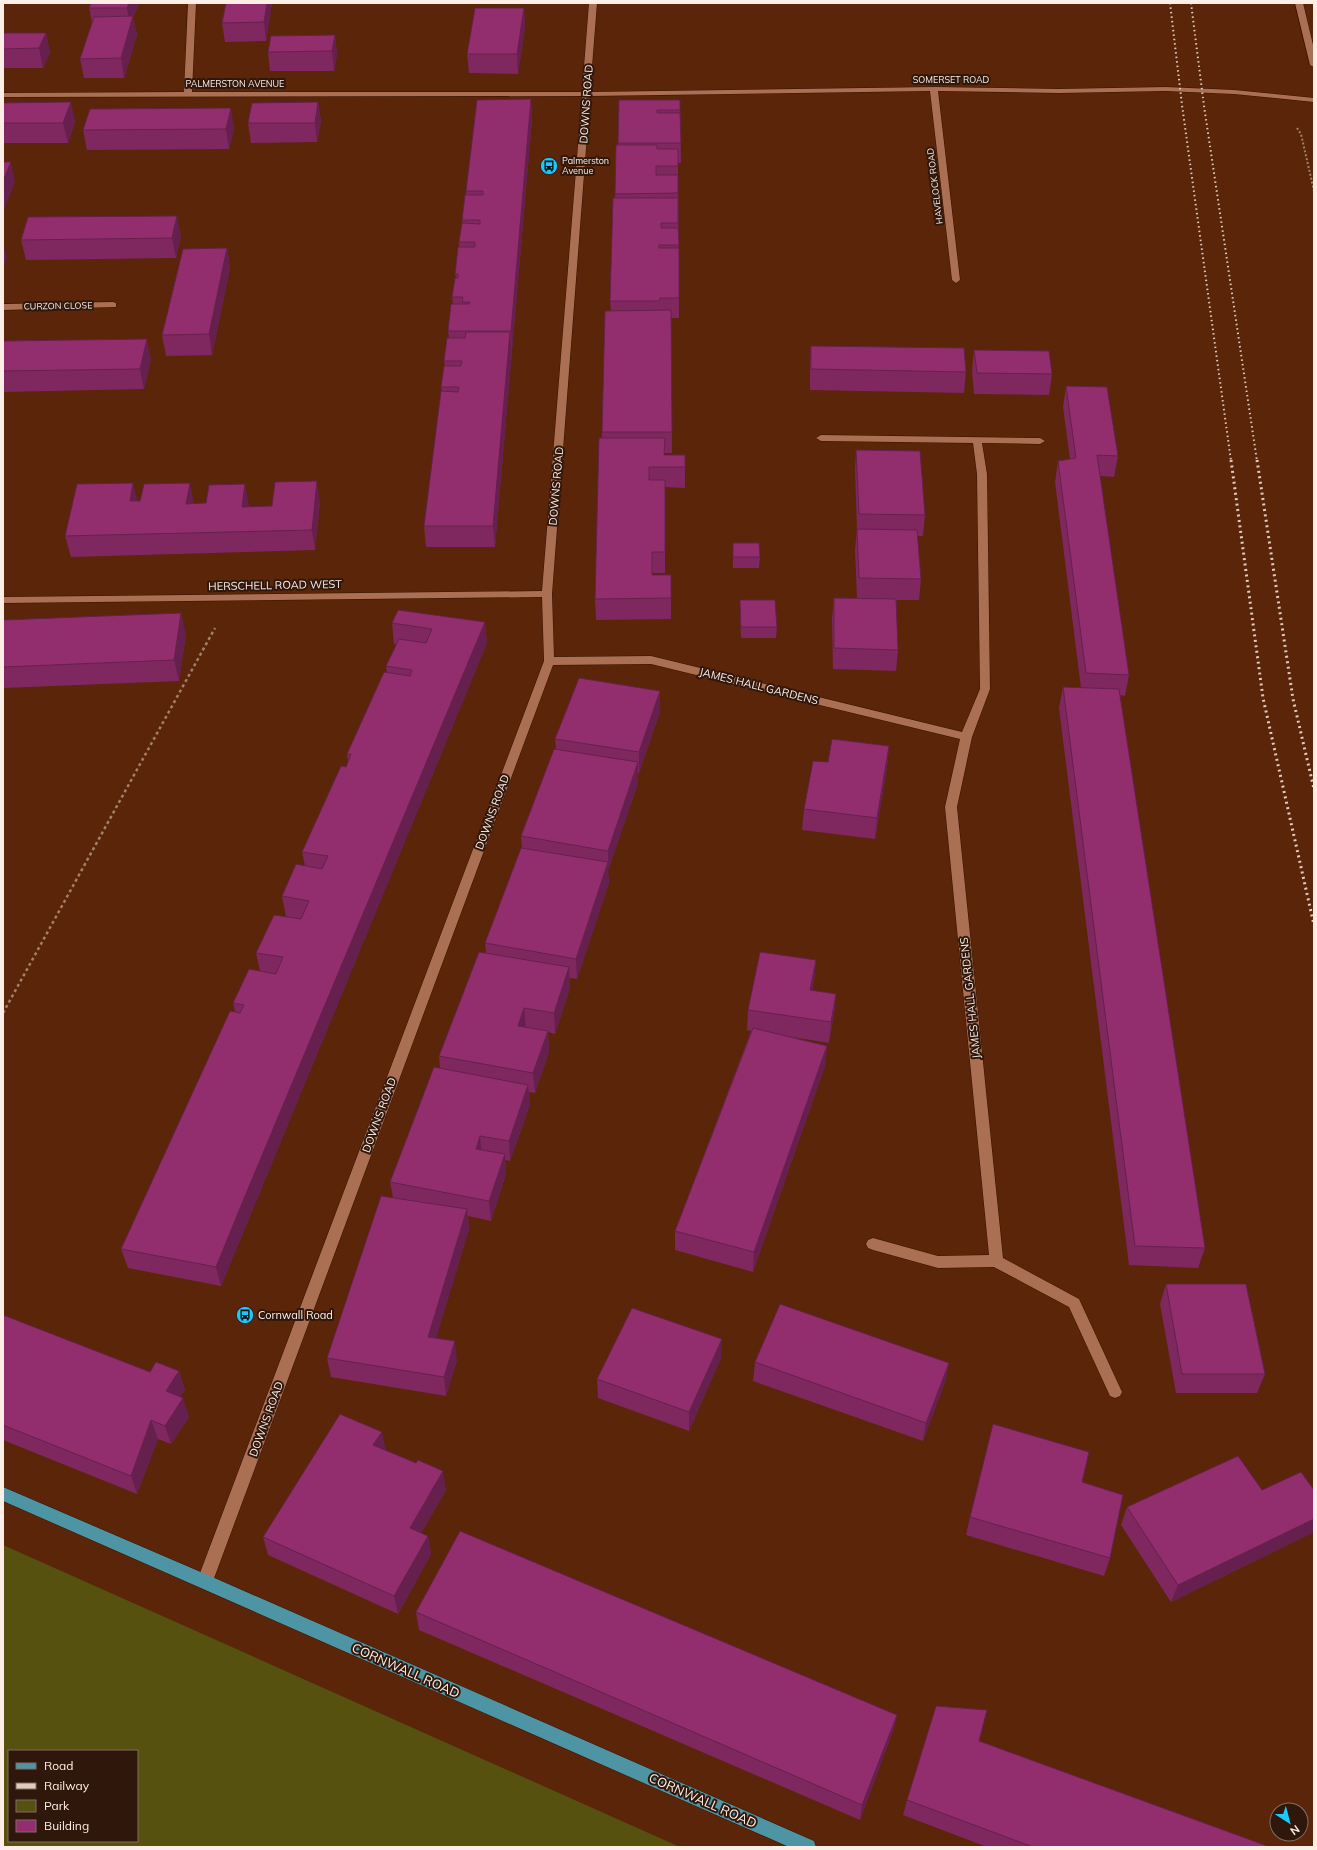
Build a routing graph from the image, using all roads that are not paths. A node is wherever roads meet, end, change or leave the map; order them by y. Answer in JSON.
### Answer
{"nodes":[{"id":1,"x":192,"y":3,"type":"edge"},
{"id":2,"x":593,"y":3,"type":"edge"},
{"id":3,"x":1299,"y":3,"type":"edge"},
{"id":4,"x":1314,"y":65,"type":"edge"},
{"id":5,"x":934,"y":89,"type":"junction"},
{"id":6,"x":188,"y":94,"type":"junction"},
{"id":7,"x":587,"y":94,"type":"junction"},
{"id":8,"x":3,"y":95,"type":"edge"},
{"id":9,"x":1314,"y":100,"type":"edge"},
{"id":10,"x":956,"y":280,"type":"dead end"},
{"id":11,"x":113,"y":305,"type":"dead end"},
{"id":12,"x":3,"y":307,"type":"edge"},
{"id":13,"x":821,"y":438,"type":"dead end"},
{"id":14,"x":977,"y":440,"type":"junction"},
{"id":15,"x":1040,"y":441,"type":"dead end"},
{"id":16,"x":547,"y":594,"type":"junction"},
{"id":17,"x":3,"y":600,"type":"edge"},
{"id":18,"x":548,"y":661,"type":"junction"},
{"id":19,"x":966,"y":737,"type":"junction"},
{"id":20,"x":873,"y":1244,"type":"dead end"},
{"id":21,"x":996,"y":1260,"type":"junction"},
{"id":22,"x":1115,"y":1392,"type":"dead end"},
{"id":23,"x":3,"y":1494,"type":"edge"},
{"id":24,"x":205,"y":1581,"type":"junction"},
{"id":25,"x":808,"y":1847,"type":"edge"}],
"edges":[{"from":1,"to":6,"type":"street"},
{"from":2,"to":7,"type":"street","name":"DOWNS ROAD"},
{"from":3,"to":4,"type":"street"},
{"from":5,"to":7,"type":"street","name":"SOMERSET ROAD"},
{"from":5,"to":9,"type":"street","name":"SOMERSET ROAD"},
{"from":5,"to":10,"type":"street","name":"HAVELOCK ROAD"},
{"from":6,"to":7,"type":"street","name":"PALMERSTON AVENUE"},
{"from":6,"to":8,"type":"street","name":"PALMERSTON AVENUE"},
{"from":7,"to":16,"type":"street","name":"DOWNS ROAD"},
{"from":11,"to":12,"type":"street","name":"CURZON CLOSE"},
{"from":13,"to":14,"type":"street"},
{"from":14,"to":15,"type":"street"},
{"from":14,"to":19,"type":"street","name":"JAMES HALL GARDENS"},
{"from":16,"to":17,"type":"street","name":"HERSCHELL ROAD WEST"},
{"from":16,"to":18,"type":"street","name":"DOWNS ROAD"},
{"from":18,"to":19,"type":"street","name":"JAMES HALL GARDENS"},
{"from":18,"to":24,"type":"street","name":"DOWNS ROAD"},
{"from":19,"to":21,"type":"street","name":"JAMES HALL GARDENS"},
{"from":20,"to":21,"type":"street"},
{"from":21,"to":22,"type":"street"},
{"from":23,"to":24,"type":"main road","name":"CORNWALL ROAD"},
{"from":24,"to":25,"type":"main road","name":"CORNWALL ROAD"}]}
